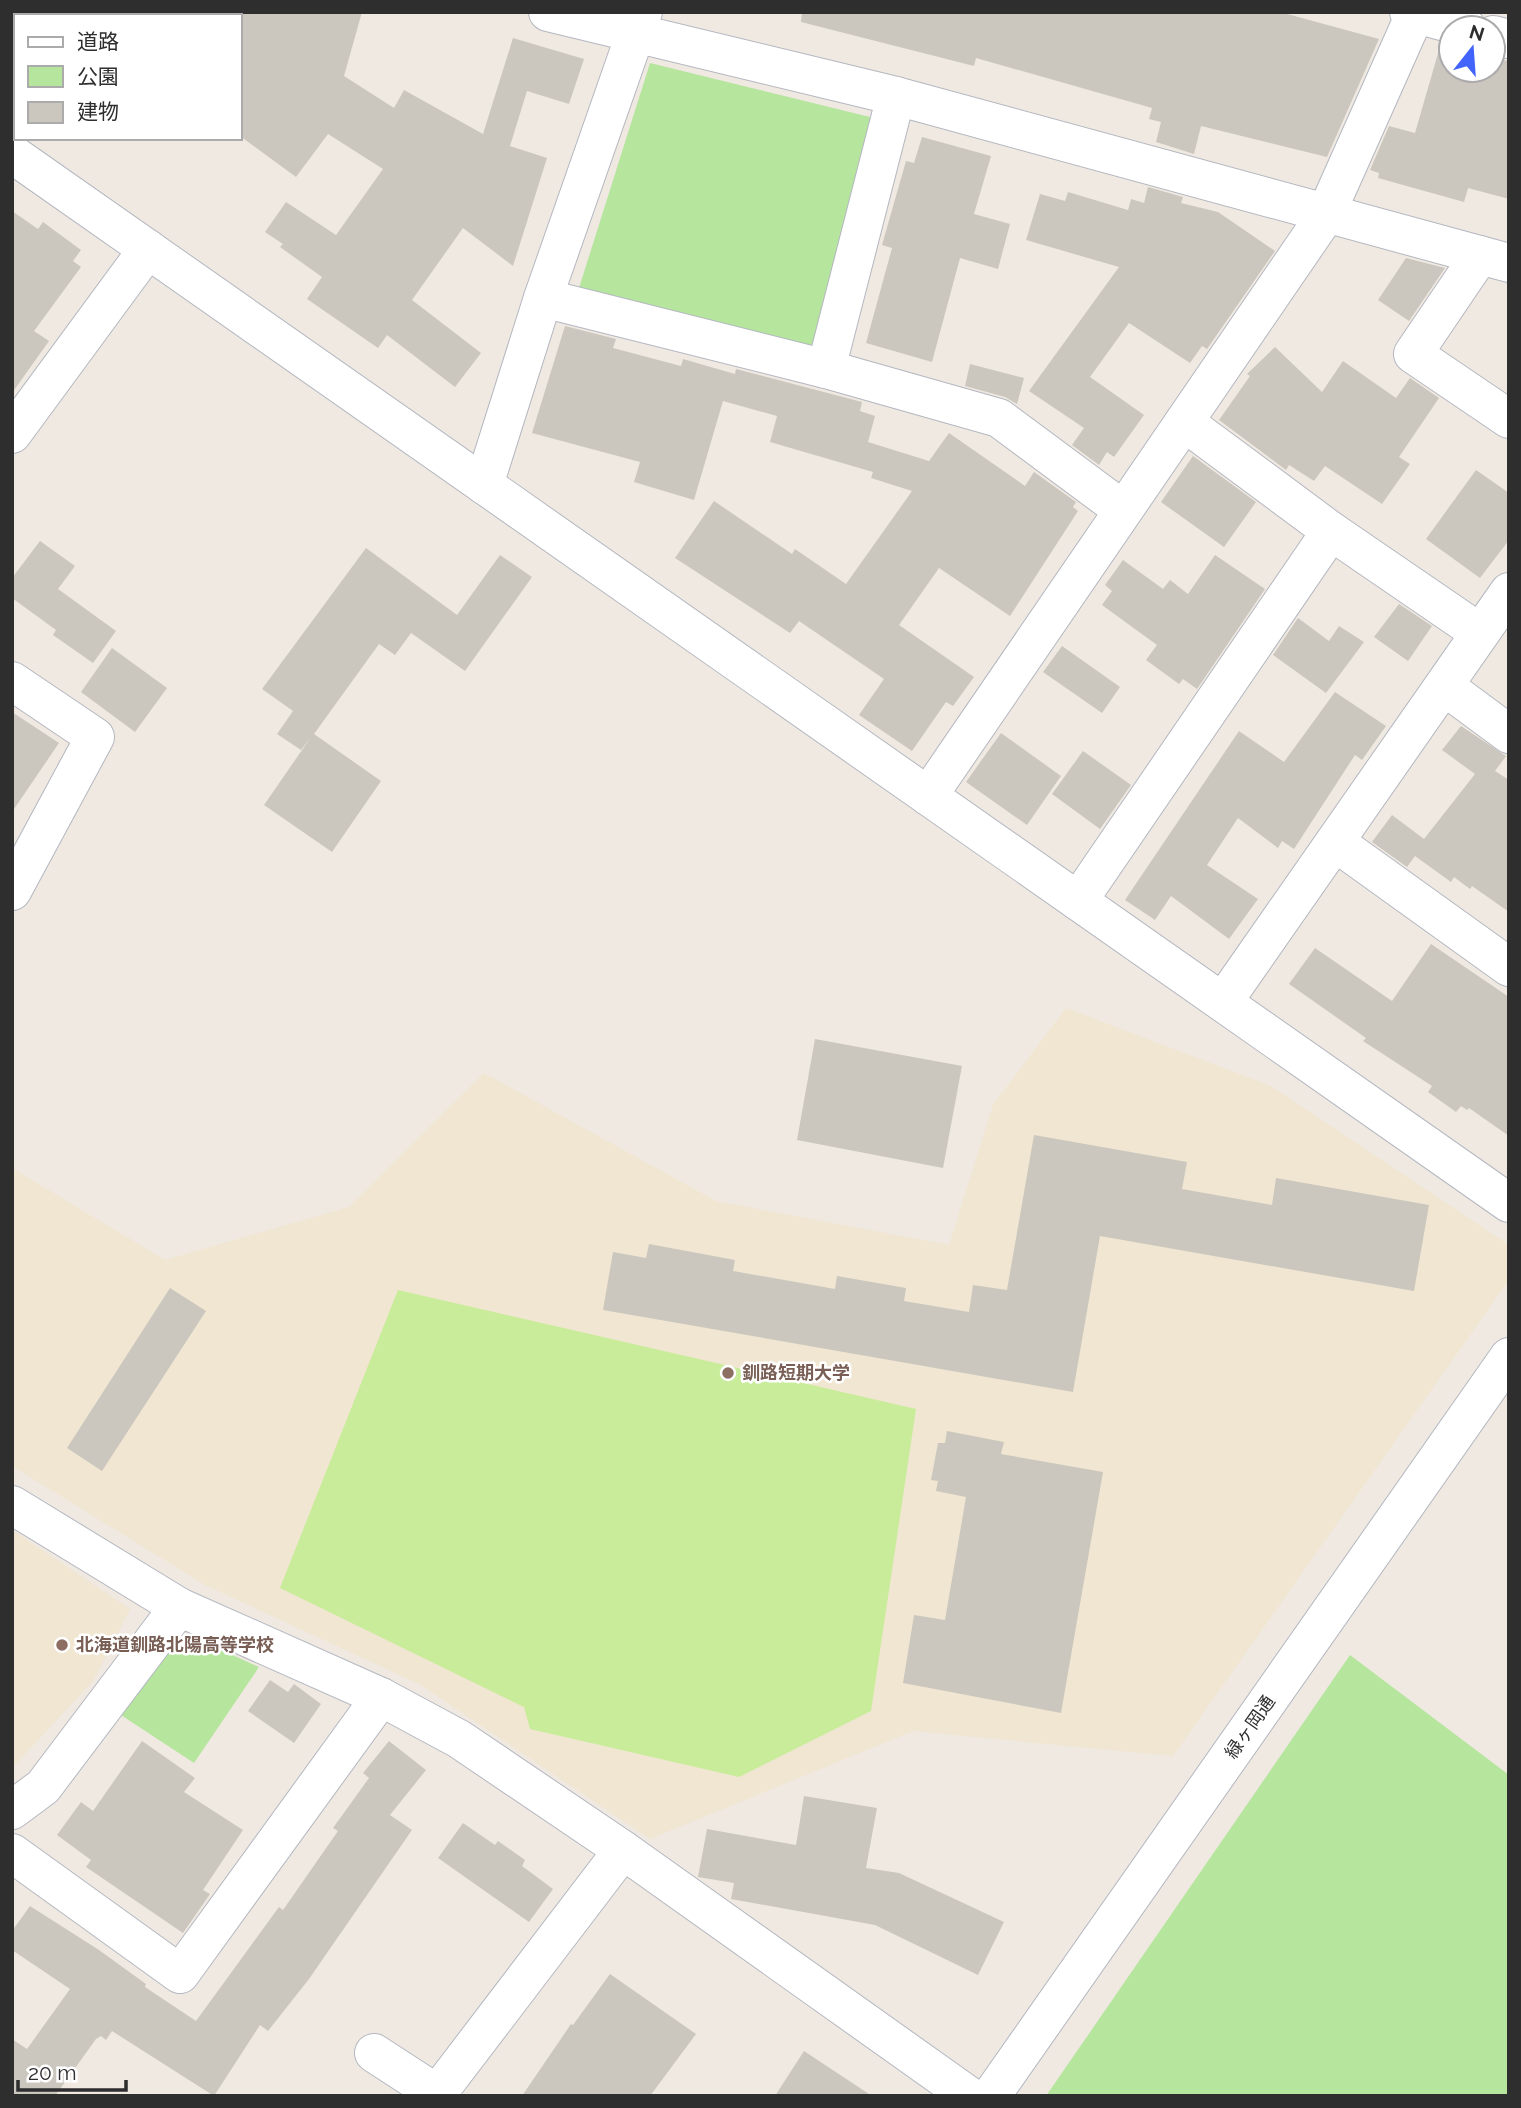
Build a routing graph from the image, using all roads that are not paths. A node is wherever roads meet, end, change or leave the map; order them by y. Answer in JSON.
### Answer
{"nodes":[{"id":1,"x":548,"y":12,"type":"edge"},
{"id":2,"x":1413,"y":13,"type":"edge"},
{"id":3,"x":1437,"y":20,"type":"edge"},
{"id":4,"x":638,"y":23,"type":"edge"},
{"id":5,"x":896,"y":96,"type":"junction"},
{"id":6,"x":12,"y":154,"type":"edge"},
{"id":7,"x":1325,"y":216,"type":"junction"},
{"id":8,"x":148,"y":249,"type":"junction"},
{"id":9,"x":1494,"y":259,"type":"edge"},
{"id":10,"x":543,"y":298,"type":"junction"},
{"id":11,"x":826,"y":369,"type":"junction"},
{"id":12,"x":1509,"y":419,"type":"edge"},
{"id":13,"x":1184,"y":422,"type":"junction"},
{"id":14,"x":12,"y":434,"type":"edge"},
{"id":15,"x":484,"y":485,"type":"junction"},
{"id":16,"x":1123,"y":510,"type":"junction"},
{"id":17,"x":1331,"y":531,"type":"junction"},
{"id":18,"x":1509,"y":592,"type":"edge"},
{"id":19,"x":1480,"y":633,"type":"junction"},
{"id":20,"x":12,"y":681,"type":"edge"},
{"id":21,"x":1444,"y":686,"type":"junction"},
{"id":22,"x":1509,"y":734,"type":"edge"},
{"id":23,"x":928,"y":796,"type":"junction"},
{"id":24,"x":1335,"y":842,"type":"junction"},
{"id":25,"x":12,"y":891,"type":"edge"},
{"id":26,"x":1078,"y":901,"type":"junction"},
{"id":27,"x":1509,"y":967,"type":"edge"},
{"id":28,"x":1223,"y":1002,"type":"junction"},
{"id":29,"x":1509,"y":1203,"type":"edge"},
{"id":30,"x":1509,"y":1357,"type":"edge"},
{"id":31,"x":12,"y":1505,"type":"edge"},
{"id":32,"x":179,"y":1607,"type":"junction"},
{"id":33,"x":380,"y":1697,"type":"junction"},
{"id":34,"x":12,"y":1810,"type":"edge"},
{"id":35,"x":623,"y":1850,"type":"junction"},
{"id":36,"x":12,"y":1853,"type":"edge"},
{"id":37,"x":374,"y":2053,"type":"dead end"},
{"id":38,"x":969,"y":2096,"type":"edge"},
{"id":39,"x":991,"y":2096,"type":"edge"}],
"edges":[{"from":1,"to":4,"type":"street"},
{"from":2,"to":3,"type":"street"},
{"from":2,"to":7,"type":"street"},
{"from":4,"to":5,"type":"street"},
{"from":4,"to":10,"type":"street"},
{"from":5,"to":7,"type":"street"},
{"from":5,"to":11,"type":"street"},
{"from":6,"to":8,"type":"street"},
{"from":7,"to":9,"type":"street"},
{"from":7,"to":13,"type":"street"},
{"from":8,"to":14,"type":"street"},
{"from":8,"to":15,"type":"street"},
{"from":9,"to":12,"type":"street"},
{"from":10,"to":11,"type":"street"},
{"from":10,"to":15,"type":"street"},
{"from":11,"to":16,"type":"street"},
{"from":13,"to":16,"type":"street"},
{"from":13,"to":17,"type":"street"},
{"from":15,"to":23,"type":"street"},
{"from":16,"to":23,"type":"street"},
{"from":17,"to":19,"type":"street"},
{"from":17,"to":26,"type":"street"},
{"from":18,"to":19,"type":"street"},
{"from":19,"to":21,"type":"street"},
{"from":20,"to":25,"type":"street"},
{"from":21,"to":22,"type":"street"},
{"from":21,"to":24,"type":"street"},
{"from":23,"to":26,"type":"street"},
{"from":24,"to":27,"type":"street"},
{"from":24,"to":28,"type":"street"},
{"from":26,"to":28,"type":"street"},
{"from":28,"to":29,"type":"street"},
{"from":30,"to":39,"type":"street","name":"緑ヶ岡通"},
{"from":31,"to":32,"type":"street"},
{"from":32,"to":33,"type":"street"},
{"from":32,"to":34,"type":"street"},
{"from":33,"to":35,"type":"street"},
{"from":33,"to":36,"type":"street"},
{"from":35,"to":37,"type":"street"},
{"from":35,"to":38,"type":"street"}]}
